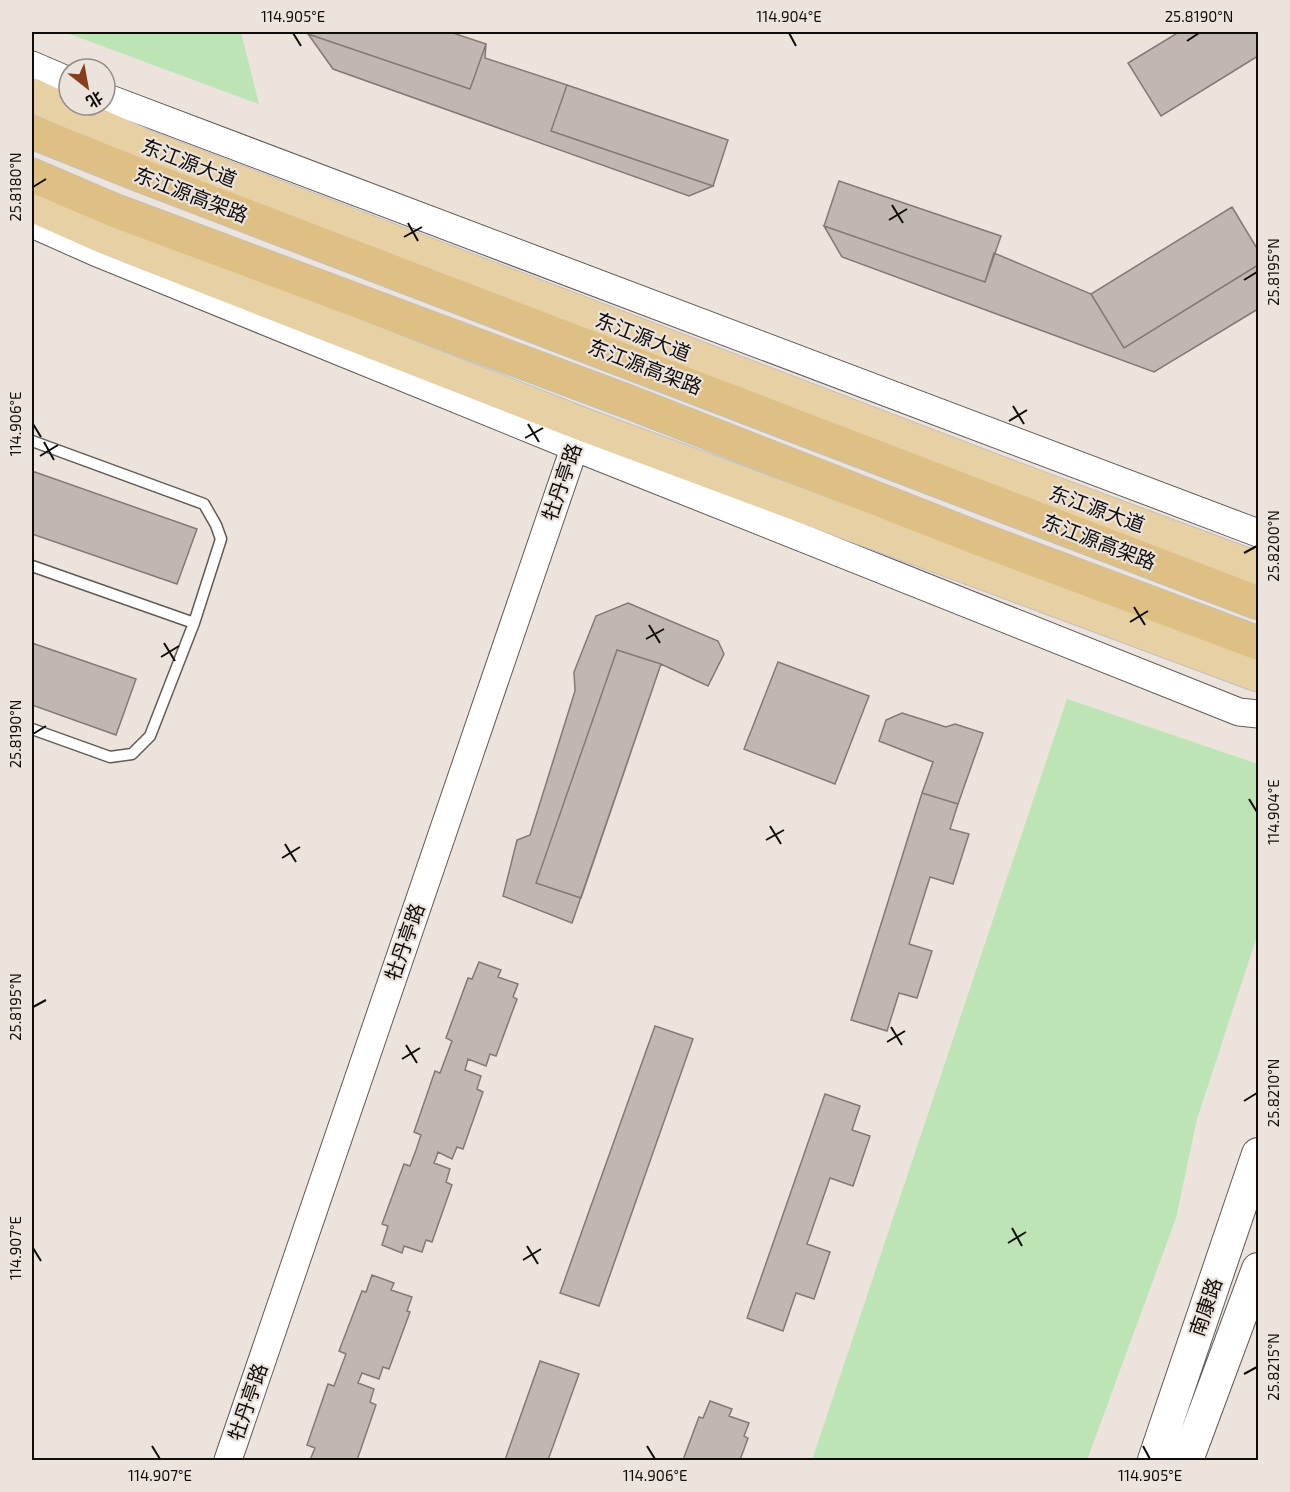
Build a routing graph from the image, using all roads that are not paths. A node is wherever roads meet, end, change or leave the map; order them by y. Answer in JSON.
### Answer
{"nodes":[{"id":1,"x":32,"y":65,"type":"edge"},
{"id":2,"x":57,"y":76,"type":"edge"},
{"id":3,"x":32,"y":95,"type":"edge"},
{"id":4,"x":117,"y":102,"type":"edge"},
{"id":5,"x":32,"y":132,"type":"edge"},
{"id":6,"x":32,"y":175,"type":"edge"},
{"id":7,"x":32,"y":205,"type":"edge"},
{"id":8,"x":32,"y":224,"type":"edge"},
{"id":9,"x":578,"y":436,"type":"junction"},
{"id":10,"x":32,"y":441,"type":"edge"},
{"id":11,"x":1258,"y":533,"type":"edge"},
{"id":12,"x":32,"y":566,"type":"edge"},
{"id":13,"x":1258,"y":568,"type":"edge"},
{"id":14,"x":1258,"y":603,"type":"edge"},
{"id":15,"x":194,"y":623,"type":"junction"},
{"id":16,"x":1258,"y":643,"type":"edge"},
{"id":17,"x":1258,"y":675,"type":"edge"},
{"id":18,"x":1258,"y":714,"type":"edge"},
{"id":19,"x":32,"y":729,"type":"edge"},
{"id":20,"x":1258,"y":1154,"type":"edge"},
{"id":21,"x":1258,"y":1269,"type":"edge"},
{"id":22,"x":228,"y":1461,"type":"edge"},
{"id":23,"x":1154,"y":1461,"type":"edge"},
{"id":24,"x":1187,"y":1461,"type":"edge"}],
"edges":[{"from":1,"to":2,"type":"street"},
{"from":3,"to":13,"type":"main road","name":"东江源大道"},
{"from":4,"to":11,"type":"street"},
{"from":5,"to":14,"type":"highway","name":"东江源高架路"},
{"from":6,"to":16,"type":"highway","name":"东江源高架路"},
{"from":7,"to":9,"type":"main road"},
{"from":8,"to":9,"type":"street"},
{"from":9,"to":17,"type":"main road"},
{"from":9,"to":18,"type":"street"},
{"from":9,"to":22,"type":"street","name":"牡丹亭路"},
{"from":10,"to":15,"type":"lane"},
{"from":12,"to":15,"type":"lane"},
{"from":15,"to":19,"type":"lane"},
{"from":20,"to":23,"type":"main road","name":"南康路"},
{"from":21,"to":24,"type":"main road","name":"南康路"}]}
